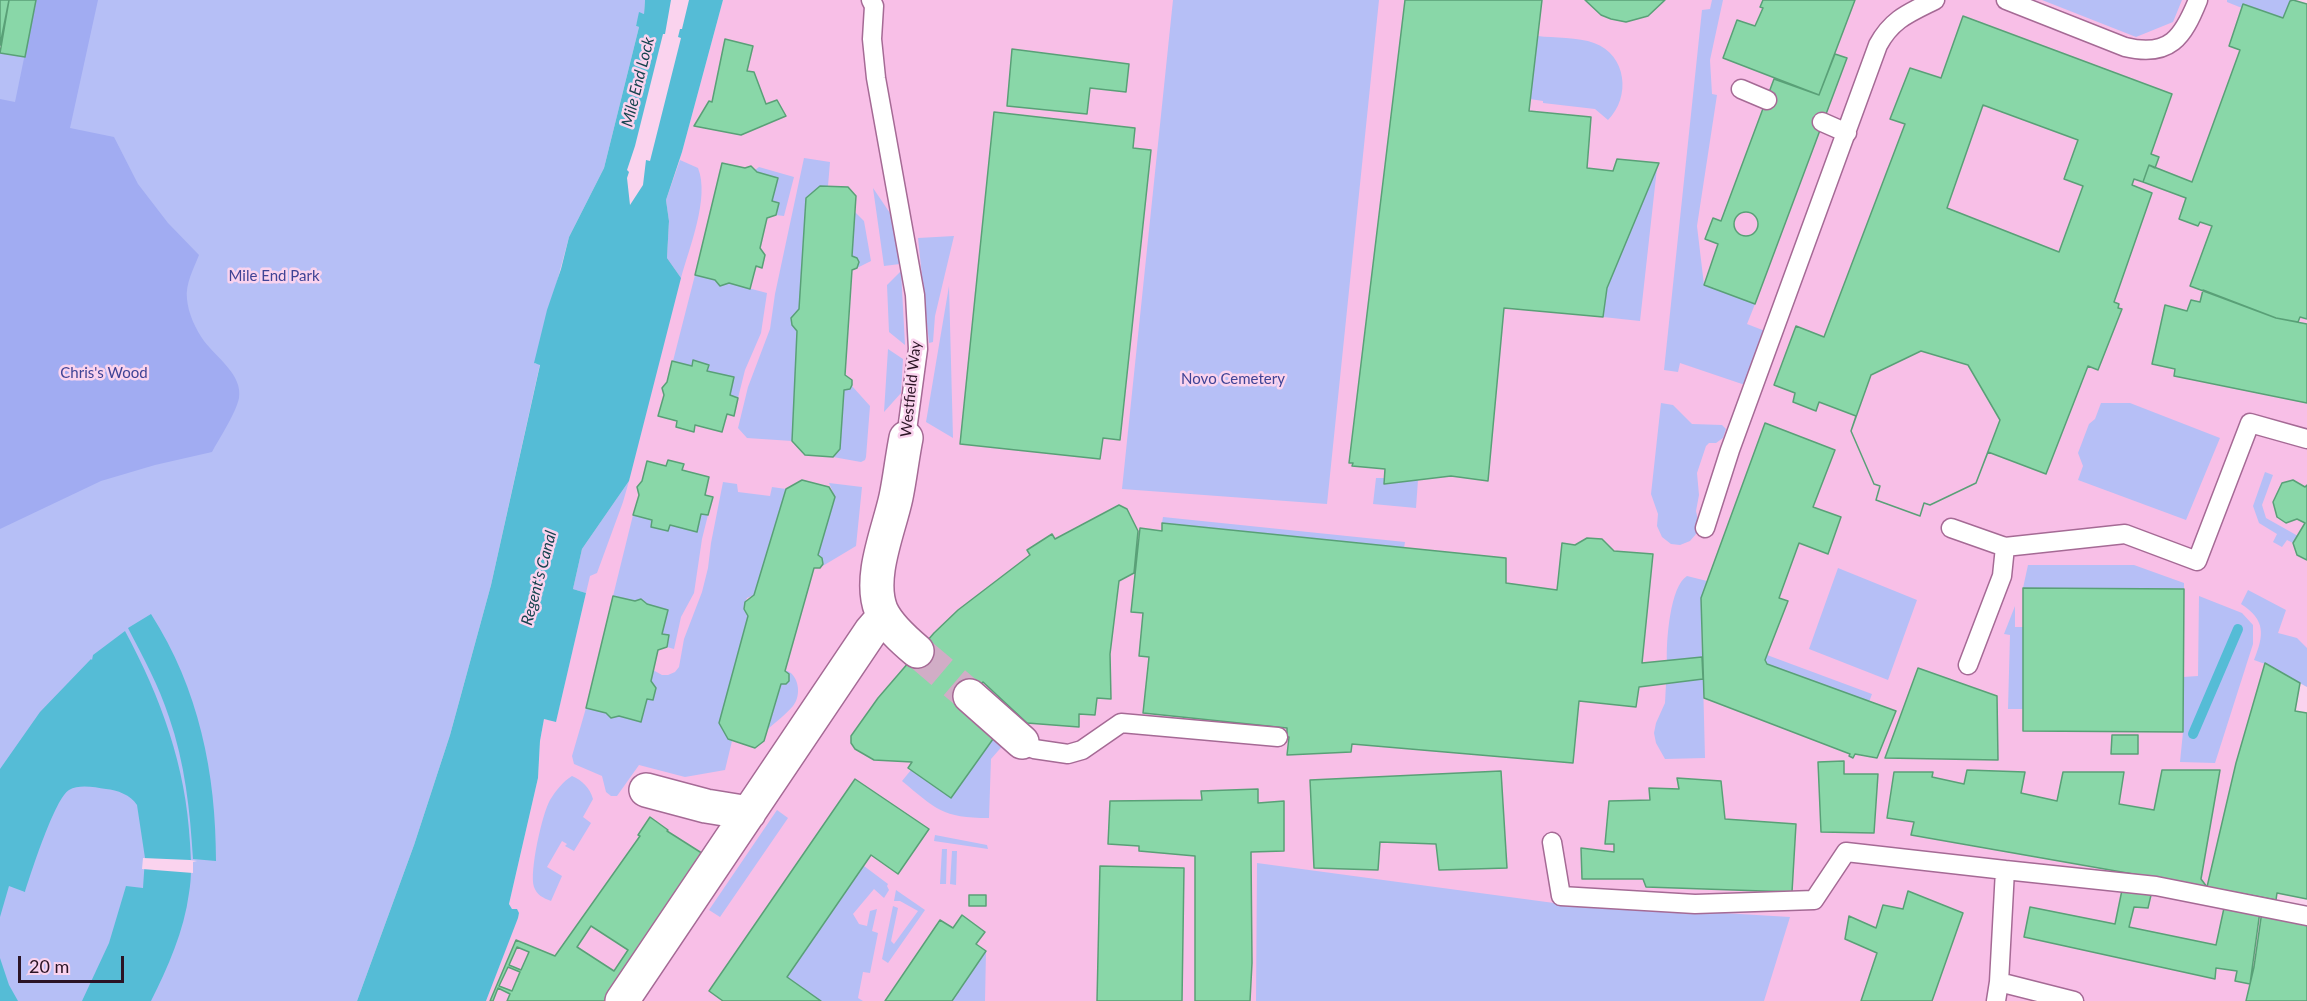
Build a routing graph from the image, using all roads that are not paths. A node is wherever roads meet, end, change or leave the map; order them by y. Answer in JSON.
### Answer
{"nodes":[{"id":1,"x":1935,"y":0,"type":"edge"},
{"id":2,"x":2006,"y":0,"type":"edge"},
{"id":3,"x":2198,"y":0,"type":"edge"},
{"id":4,"x":872,"y":3,"type":"edge"},
{"id":5,"x":1741,"y":89,"type":"dead end"},
{"id":6,"x":1767,"y":99,"type":"dead end"},
{"id":7,"x":1822,"y":122,"type":"dead end"},
{"id":8,"x":1847,"y":132,"type":"junction"},
{"id":9,"x":906,"y":438,"type":"joint"},
{"id":10,"x":2307,"y":438,"type":"edge"},
{"id":11,"x":1705,"y":528,"type":"dead end"},
{"id":12,"x":1951,"y":528,"type":"dead end"},
{"id":13,"x":2005,"y":547,"type":"junction"},
{"id":14,"x":884,"y":616,"type":"junction"},
{"id":15,"x":917,"y":651,"type":"tunnel mouth"},
{"id":16,"x":1968,"y":664,"type":"dead end"},
{"id":17,"x":970,"y":696,"type":"tunnel mouth"},
{"id":18,"x":1278,"y":737,"type":"dead end"},
{"id":19,"x":1022,"y":742,"type":"joint"},
{"id":20,"x":646,"y":790,"type":"dead end"},
{"id":21,"x":749,"y":813,"type":"junction"},
{"id":22,"x":1552,"y":842,"type":"dead end"},
{"id":23,"x":2005,"y":870,"type":"junction"},
{"id":24,"x":2307,"y":915,"type":"edge"},
{"id":25,"x":1999,"y":982,"type":"junction"},
{"id":26,"x":622,"y":1001,"type":"edge"},
{"id":27,"x":1996,"y":1001,"type":"edge"},
{"id":28,"x":2074,"y":1001,"type":"edge"}],
"edges":[{"from":1,"to":8,"type":"lane"},
{"from":2,"to":3,"type":"lane"},
{"from":4,"to":9,"type":"lane","name":"Westfield Way"},
{"from":5,"to":6,"type":"lane"},
{"from":7,"to":8,"type":"lane"},
{"from":8,"to":11,"type":"lane"},
{"from":9,"to":14,"type":"street","name":"Westfield Way"},
{"from":10,"to":13,"type":"lane"},
{"from":12,"to":13,"type":"lane"},
{"from":13,"to":16,"type":"lane"},
{"from":14,"to":15,"type":"street","name":"Westfield Way"},
{"from":14,"to":21,"type":"street"},
{"from":17,"to":19,"type":"street"},
{"from":18,"to":19,"type":"lane"},
{"from":20,"to":21,"type":"street"},
{"from":21,"to":26,"type":"street"},
{"from":22,"to":23,"type":"lane"},
{"from":23,"to":24,"type":"lane"},
{"from":23,"to":25,"type":"lane"},
{"from":25,"to":27,"type":"lane"},
{"from":25,"to":28,"type":"lane"}]}
